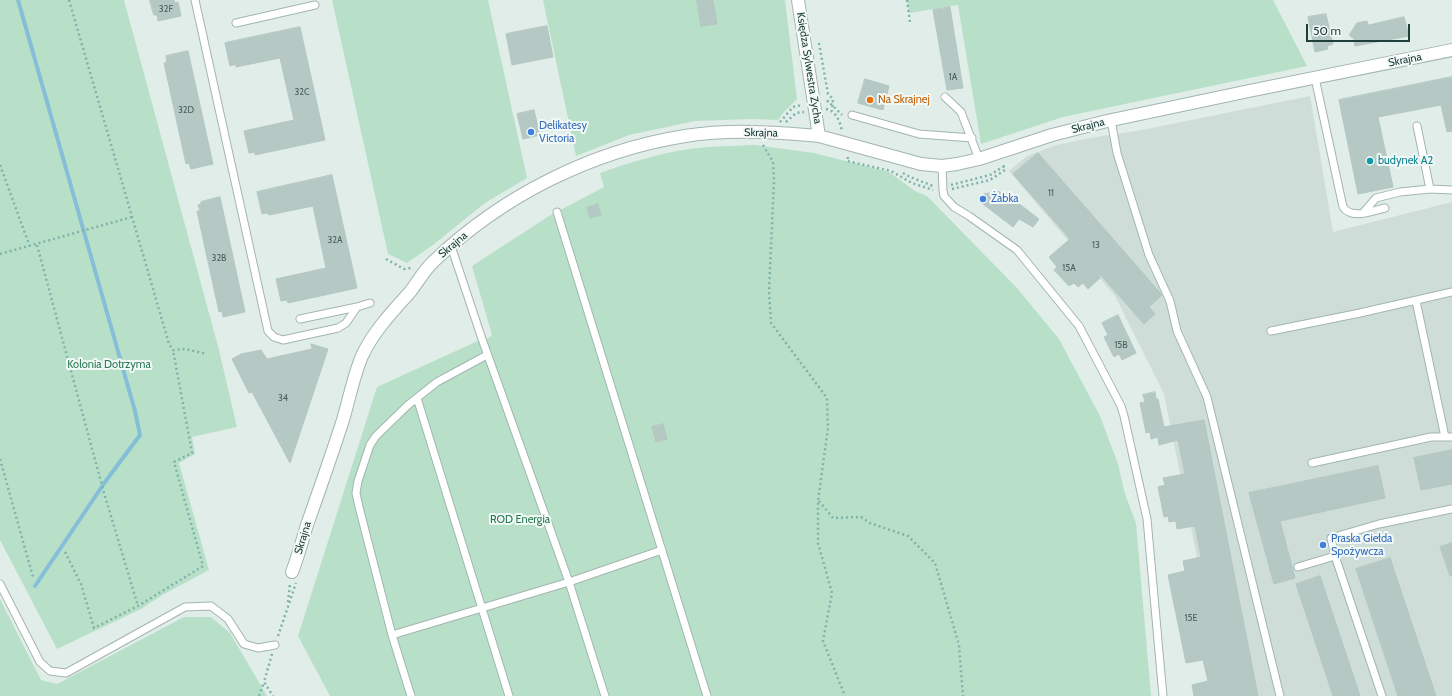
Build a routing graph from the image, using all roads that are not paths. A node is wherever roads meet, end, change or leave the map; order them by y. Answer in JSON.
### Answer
{"nodes":[{"id":1,"x":195,"y":0,"type":"edge"},
{"id":2,"x":798,"y":0,"type":"edge"},
{"id":3,"x":315,"y":6,"type":"dead end"},
{"id":4,"x":236,"y":23,"type":"dead end"},
{"id":5,"x":1452,"y":50,"type":"edge"},
{"id":6,"x":1315,"y":78,"type":"junction"},
{"id":7,"x":945,"y":97,"type":"dead end"},
{"id":8,"x":852,"y":115,"type":"dead end"},
{"id":9,"x":1111,"y":120,"type":"junction"},
{"id":10,"x":1417,"y":126,"type":"dead end"},
{"id":11,"x":819,"y":136,"type":"junction"},
{"id":12,"x":972,"y":138,"type":"junction"},
{"id":13,"x":979,"y":159,"type":"junction"},
{"id":14,"x":942,"y":166,"type":"junction"},
{"id":15,"x":1430,"y":189,"type":"junction"},
{"id":16,"x":1452,"y":190,"type":"edge"},
{"id":17,"x":1384,"y":208,"type":"dead end"},
{"id":18,"x":557,"y":212,"type":"dead end"},
{"id":19,"x":1364,"y":213,"type":"junction"},
{"id":20,"x":452,"y":246,"type":"junction"},
{"id":21,"x":1452,"y":292,"type":"edge"},
{"id":22,"x":1416,"y":301,"type":"junction"},
{"id":23,"x":370,"y":303,"type":"dead end"},
{"id":24,"x":356,"y":307,"type":"junction"},
{"id":25,"x":300,"y":319,"type":"dead end"},
{"id":26,"x":1271,"y":331,"type":"dead end"},
{"id":27,"x":488,"y":355,"type":"junction"},
{"id":28,"x":417,"y":398,"type":"junction"},
{"id":29,"x":1449,"y":437,"type":"edge"},
{"id":30,"x":1312,"y":463,"type":"dead end"},
{"id":31,"x":1452,"y":510,"type":"edge"},
{"id":32,"x":662,"y":550,"type":"junction"},
{"id":33,"x":1336,"y":556,"type":"junction"},
{"id":34,"x":1298,"y":567,"type":"dead end"},
{"id":35,"x":292,"y":572,"type":"road end"},
{"id":36,"x":569,"y":582,"type":"junction"},
{"id":37,"x":0,"y":584,"type":"edge"},
{"id":38,"x":482,"y":608,"type":"junction"},
{"id":39,"x":392,"y":635,"type":"junction"},
{"id":40,"x":275,"y":645,"type":"road end"},
{"id":41,"x":411,"y":696,"type":"edge"},
{"id":42,"x":509,"y":696,"type":"edge"},
{"id":43,"x":605,"y":696,"type":"edge"},
{"id":44,"x":707,"y":696,"type":"edge"},
{"id":45,"x":1163,"y":696,"type":"edge"},
{"id":46,"x":1280,"y":696,"type":"edge"},
{"id":47,"x":1382,"y":696,"type":"edge"}],
"edges":[{"from":1,"to":24,"type":"lane"},
{"from":2,"to":11,"type":"street","name":"Księdza Sylwestra Zycha"},
{"from":3,"to":4,"type":"lane"},
{"from":5,"to":6,"type":"street","name":"Skrajna"},
{"from":6,"to":9,"type":"street","name":"Skrajna"},
{"from":6,"to":19,"type":"lane"},
{"from":7,"to":12,"type":"lane"},
{"from":8,"to":12,"type":"lane"},
{"from":9,"to":13,"type":"street","name":"Skrajna"},
{"from":9,"to":46,"type":"lane"},
{"from":10,"to":15,"type":"lane"},
{"from":11,"to":14,"type":"street","name":"Skrajna"},
{"from":11,"to":20,"type":"street","name":"Skrajna"},
{"from":12,"to":13,"type":"lane"},
{"from":13,"to":14,"type":"street","name":"Skrajna"},
{"from":14,"to":45,"type":"lane"},
{"from":15,"to":16,"type":"lane"},
{"from":15,"to":19,"type":"lane"},
{"from":17,"to":19,"type":"lane"},
{"from":18,"to":32,"type":"lane"},
{"from":20,"to":27,"type":"lane"},
{"from":20,"to":35,"type":"street","name":"Skrajna"},
{"from":21,"to":22,"type":"lane"},
{"from":22,"to":26,"type":"lane"},
{"from":22,"to":29,"type":"lane"},
{"from":23,"to":24,"type":"lane"},
{"from":24,"to":25,"type":"lane"},
{"from":27,"to":28,"type":"lane"},
{"from":27,"to":36,"type":"lane"},
{"from":28,"to":38,"type":"lane"},
{"from":28,"to":39,"type":"lane"},
{"from":29,"to":30,"type":"lane"},
{"from":31,"to":33,"type":"lane"},
{"from":32,"to":36,"type":"lane"},
{"from":32,"to":44,"type":"lane"},
{"from":33,"to":34,"type":"lane"},
{"from":33,"to":47,"type":"lane"},
{"from":36,"to":38,"type":"lane"},
{"from":36,"to":43,"type":"lane"},
{"from":37,"to":40,"type":"lane"},
{"from":38,"to":39,"type":"lane"},
{"from":38,"to":42,"type":"lane"},
{"from":39,"to":41,"type":"lane"}]}
